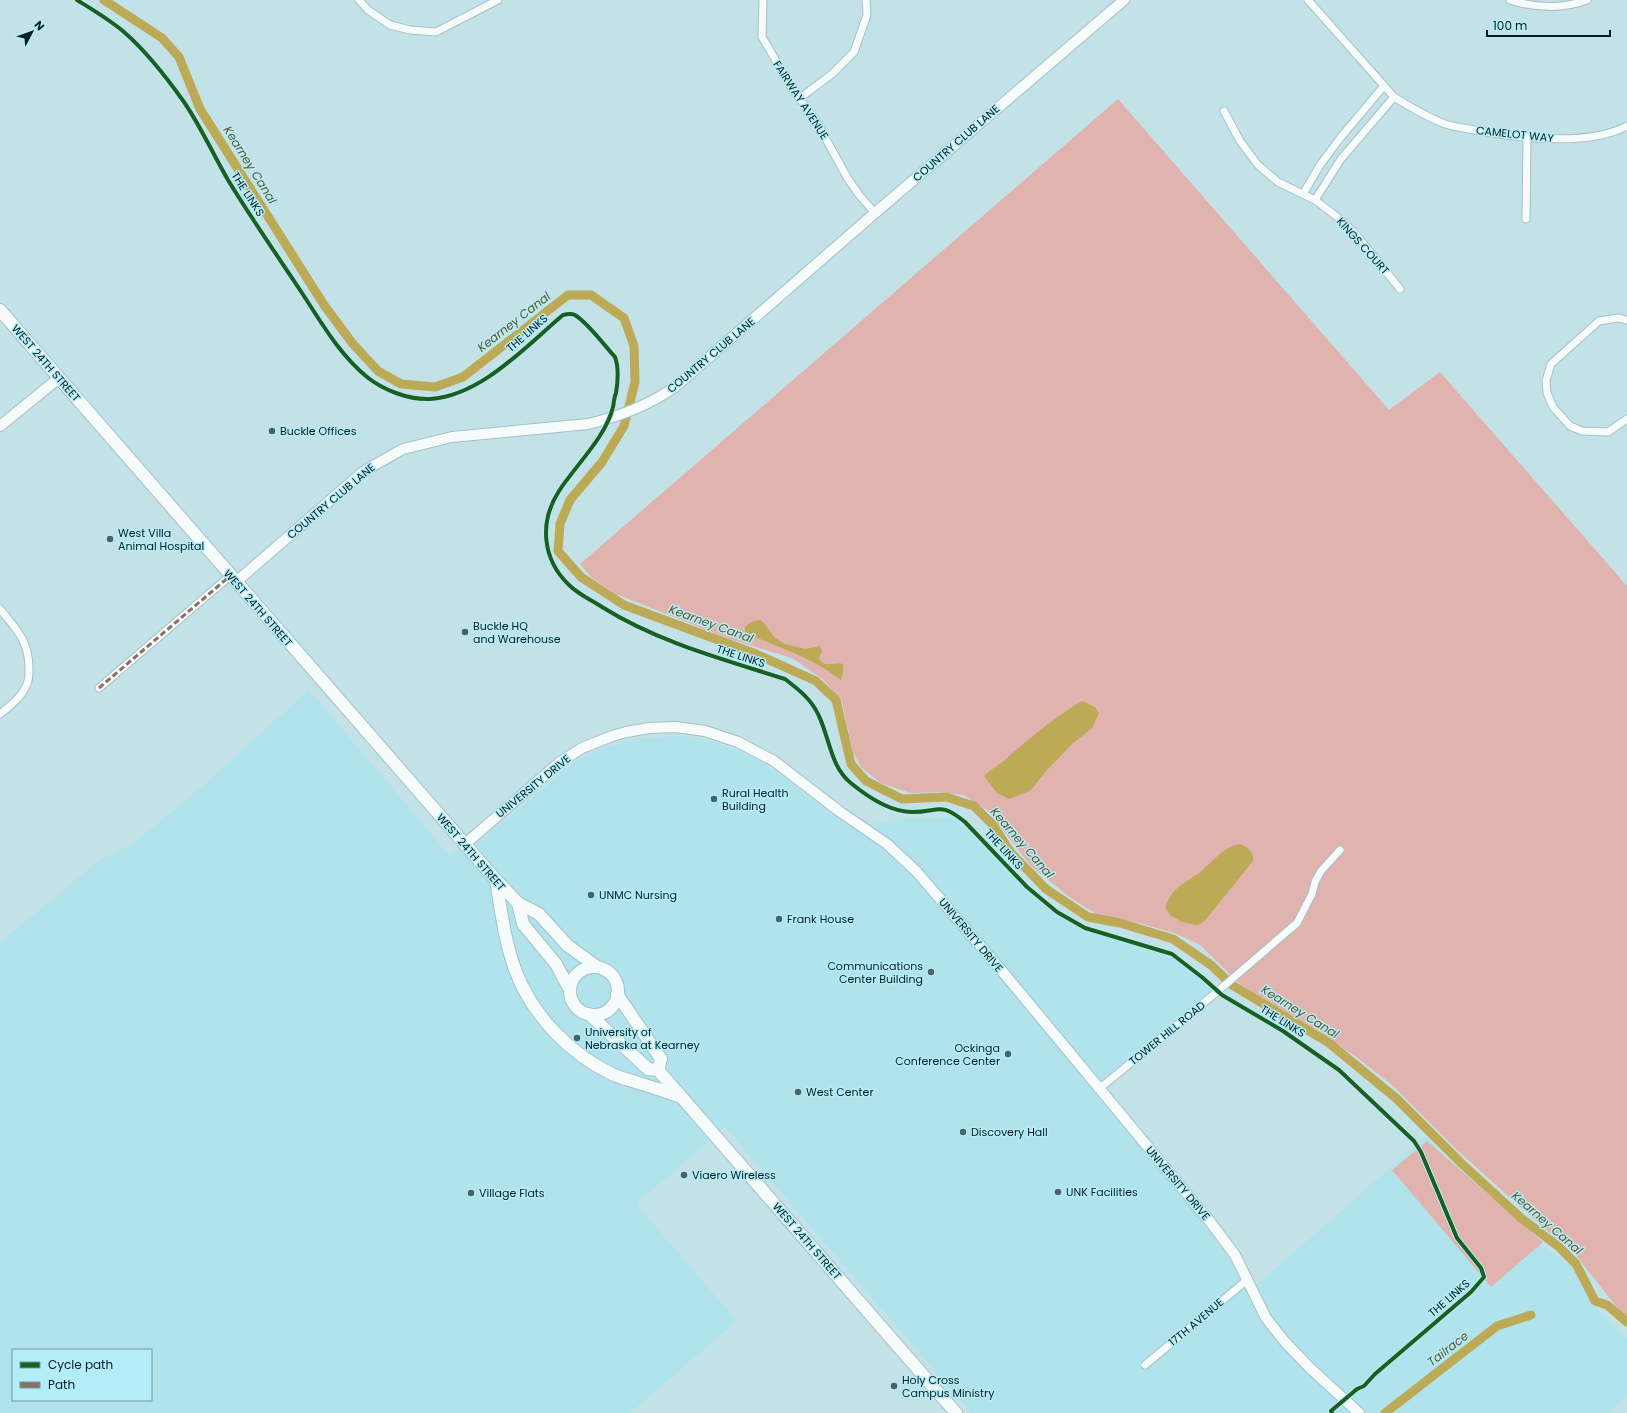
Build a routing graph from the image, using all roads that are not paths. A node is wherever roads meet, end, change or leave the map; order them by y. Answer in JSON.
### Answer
{"nodes":[{"id":1,"x":359,"y":0,"type":"edge"},
{"id":2,"x":498,"y":0,"type":"edge"},
{"id":3,"x":763,"y":0,"type":"edge"},
{"id":4,"x":866,"y":0,"type":"edge"},
{"id":5,"x":1124,"y":0,"type":"edge"},
{"id":6,"x":1308,"y":0,"type":"edge"},
{"id":7,"x":1510,"y":0,"type":"edge"},
{"id":8,"x":1588,"y":0,"type":"edge"},
{"id":9,"x":1384,"y":87,"type":"junction"},
{"id":10,"x":1394,"y":97,"type":"junction"},
{"id":11,"x":800,"y":98,"type":"junction"},
{"id":12,"x":1224,"y":111,"type":"dead end"},
{"id":13,"x":1627,"y":126,"type":"edge"},
{"id":14,"x":1527,"y":137,"type":"junction"},
{"id":15,"x":1303,"y":194,"type":"junction"},
{"id":16,"x":1315,"y":200,"type":"junction"},
{"id":17,"x":875,"y":213,"type":"junction"},
{"id":18,"x":1526,"y":219,"type":"dead end"},
{"id":19,"x":1400,"y":289,"type":"dead end"},
{"id":20,"x":0,"y":310,"type":"edge"},
{"id":21,"x":1627,"y":320,"type":"edge"},
{"id":22,"x":59,"y":378,"type":"junction"},
{"id":23,"x":1627,"y":419,"type":"edge"},
{"id":24,"x":0,"y":426,"type":"edge"},
{"id":25,"x":233,"y":579,"type":"junction"},
{"id":26,"x":0,"y":609,"type":"edge"},
{"id":27,"x":99,"y":688,"type":"dead end"},
{"id":28,"x":0,"y":714,"type":"edge"},
{"id":29,"x":464,"y":845,"type":"junction"},
{"id":30,"x":1340,"y":850,"type":"dead end"},
{"id":31,"x":496,"y":880,"type":"junction"},
{"id":32,"x":518,"y":903,"type":"junction"},
{"id":33,"x":597,"y":967,"type":"junction"},
{"id":34,"x":570,"y":990,"type":"junction"},
{"id":35,"x":617,"y":994,"type":"junction"},
{"id":36,"x":589,"y":1014,"type":"junction"},
{"id":37,"x":658,"y":1070,"type":"junction"},
{"id":38,"x":1099,"y":1089,"type":"junction"},
{"id":39,"x":683,"y":1098,"type":"junction"},
{"id":40,"x":1247,"y":1280,"type":"junction"},
{"id":41,"x":1145,"y":1365,"type":"dead end"},
{"id":42,"x":956,"y":1413,"type":"edge"},
{"id":43,"x":1359,"y":1413,"type":"edge"}],
"edges":[{"from":1,"to":2,"type":"street"},
{"from":3,"to":11,"type":"street","name":"FAIRWAY AVENUE"},
{"from":4,"to":11,"type":"street"},
{"from":5,"to":17,"type":"street","name":"COUNTRY CLUB LANE"},
{"from":6,"to":9,"type":"street","name":"CAMELOT WAY"},
{"from":7,"to":8,"type":"street"},
{"from":9,"to":10,"type":"street","name":"CAMELOT WAY"},
{"from":9,"to":15,"type":"street"},
{"from":10,"to":14,"type":"street","name":"CAMELOT WAY"},
{"from":10,"to":16,"type":"street"},
{"from":11,"to":17,"type":"street","name":"FAIRWAY AVENUE"},
{"from":12,"to":15,"type":"street","name":"KINGS COURT"},
{"from":13,"to":14,"type":"street","name":"CAMELOT WAY"},
{"from":14,"to":18,"type":"street"},
{"from":15,"to":16,"type":"street","name":"KINGS COURT"},
{"from":16,"to":19,"type":"street","name":"KINGS COURT"},
{"from":17,"to":25,"type":"street","name":"COUNTRY CLUB LANE"},
{"from":20,"to":22,"type":"main road","name":"WEST 24TH STREET"},
{"from":21,"to":23,"type":"street"},
{"from":22,"to":24,"type":"street"},
{"from":22,"to":25,"type":"main road","name":"WEST 24TH STREET"},
{"from":25,"to":27,"type":"street"},
{"from":25,"to":29,"type":"main road","name":"WEST 24TH STREET"},
{"from":26,"to":28,"type":"street"},
{"from":29,"to":31,"type":"main road","name":"WEST 24TH STREET"},
{"from":29,"to":38,"type":"street","name":"UNIVERSITY DRIVE"},
{"from":30,"to":38,"type":"street","name":"TOWER HILL ROAD"},
{"from":31,"to":32,"type":"main road","name":"WEST 24TH STREET"},
{"from":31,"to":39,"type":"main road"},
{"from":32,"to":33,"type":"main road","name":"WEST 24TH STREET"},
{"from":32,"to":34,"type":"main road"},
{"from":33,"to":34,"type":"main road"},
{"from":33,"to":35,"type":"main road"},
{"from":34,"to":36,"type":"main road"},
{"from":35,"to":36,"type":"main road"},
{"from":35,"to":37,"type":"main road"},
{"from":36,"to":37,"type":"main road","name":"WEST 24TH STREET"},
{"from":37,"to":39,"type":"main road","name":"WEST 24TH STREET"},
{"from":38,"to":40,"type":"street","name":"UNIVERSITY DRIVE"},
{"from":39,"to":42,"type":"main road","name":"WEST 24TH STREET"},
{"from":40,"to":41,"type":"street","name":"17TH AVENUE"},
{"from":40,"to":43,"type":"street","name":"UNIVERSITY DRIVE"}]}
